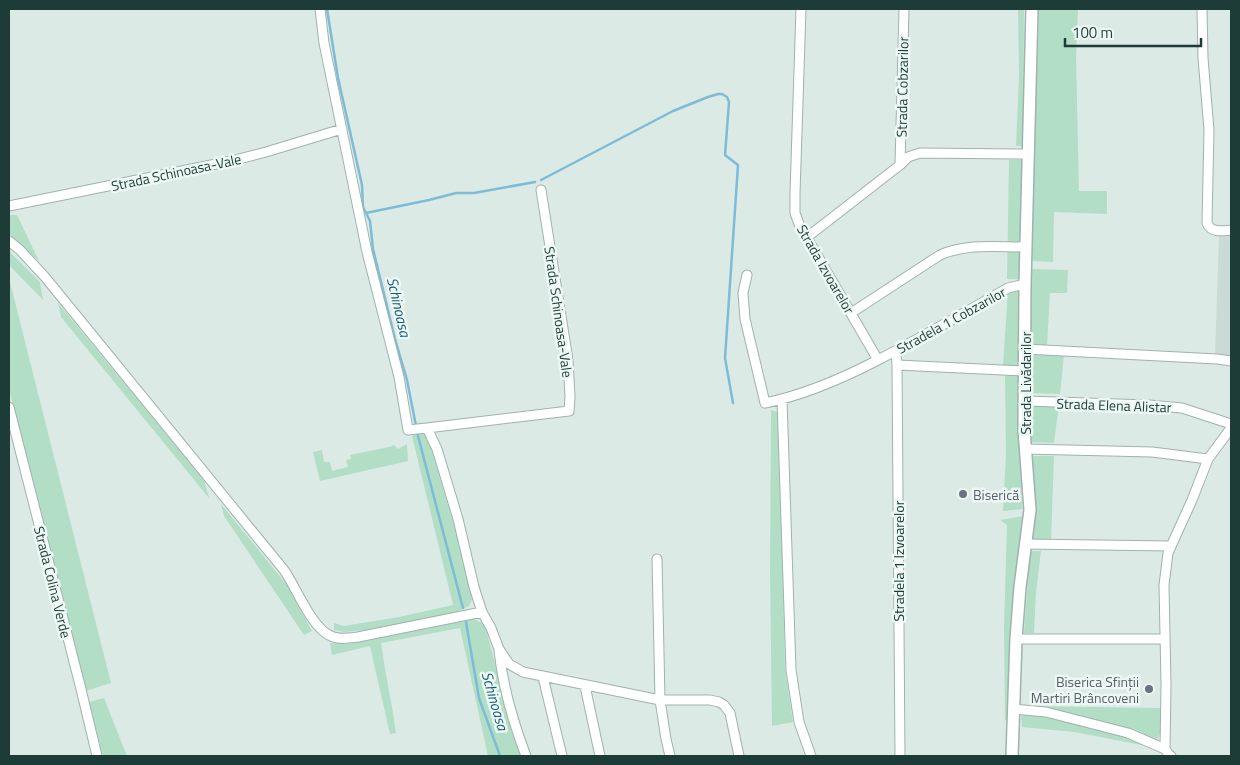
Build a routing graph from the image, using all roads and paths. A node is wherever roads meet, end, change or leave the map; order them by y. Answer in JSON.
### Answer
{"nodes":[{"id":1,"x":320,"y":9,"type":"edge"},
{"id":2,"x":801,"y":9,"type":"edge"},
{"id":3,"x":904,"y":9,"type":"edge"},
{"id":4,"x":1032,"y":9,"type":"edge"},
{"id":5,"x":1202,"y":9,"type":"edge"},
{"id":6,"x":342,"y":129,"type":"junction"},
{"id":7,"x":1028,"y":154,"type":"junction"},
{"id":8,"x":900,"y":165,"type":"junction"},
{"id":9,"x":541,"y":190,"type":"dead end"},
{"id":10,"x":9,"y":206,"type":"edge"},
{"id":11,"x":1231,"y":230,"type":"edge"},
{"id":12,"x":806,"y":238,"type":"junction"},
{"id":13,"x":9,"y":241,"type":"edge"},
{"id":14,"x":1026,"y":247,"type":"junction"},
{"id":15,"x":747,"y":275,"type":"dead end"},
{"id":16,"x":1025,"y":284,"type":"junction"},
{"id":17,"x":851,"y":313,"type":"junction"},
{"id":18,"x":1025,"y":349,"type":"junction"},
{"id":19,"x":896,"y":351,"type":"junction"},
{"id":20,"x":878,"y":360,"type":"junction"},
{"id":21,"x":1231,"y":361,"type":"edge"},
{"id":22,"x":897,"y":366,"type":"junction"},
{"id":23,"x":1025,"y":371,"type":"junction"},
{"id":24,"x":782,"y":400,"type":"junction"},
{"id":25,"x":1024,"y":401,"type":"junction"},
{"id":26,"x":9,"y":408,"type":"edge"},
{"id":27,"x":1231,"y":424,"type":"edge"},
{"id":28,"x":1231,"y":428,"type":"edge"},
{"id":29,"x":424,"y":429,"type":"junction"},
{"id":30,"x":1025,"y":449,"type":"junction"},
{"id":31,"x":1208,"y":460,"type":"junction"},
{"id":32,"x":1025,"y":544,"type":"junction"},
{"id":33,"x":1171,"y":546,"type":"junction"},
{"id":34,"x":657,"y":559,"type":"dead end"},
{"id":35,"x":482,"y":612,"type":"junction"},
{"id":36,"x":1016,"y":639,"type":"junction"},
{"id":37,"x":1165,"y":639,"type":"junction"},
{"id":38,"x":499,"y":649,"type":"junction"},
{"id":39,"x":543,"y":677,"type":"junction"},
{"id":40,"x":585,"y":686,"type":"junction"},
{"id":41,"x":660,"y":700,"type":"junction"},
{"id":42,"x":1014,"y":709,"type":"junction"},
{"id":43,"x":1165,"y":749,"type":"junction"},
{"id":44,"x":96,"y":756,"type":"edge"},
{"id":45,"x":526,"y":756,"type":"edge"},
{"id":46,"x":562,"y":756,"type":"edge"},
{"id":47,"x":600,"y":756,"type":"edge"},
{"id":48,"x":670,"y":756,"type":"edge"},
{"id":49,"x":739,"y":756,"type":"edge"},
{"id":50,"x":811,"y":756,"type":"edge"},
{"id":51,"x":900,"y":756,"type":"edge"},
{"id":52,"x":1012,"y":756,"type":"edge"},
{"id":53,"x":1171,"y":756,"type":"edge"}],
"edges":[{"from":1,"to":6,"type":"street","name":"Strada Schinoasa-Vale"},
{"from":2,"to":12,"type":"street","name":"Strada Izvoarelor"},
{"from":3,"to":8,"type":"street","name":"Strada Cobzarilor"},
{"from":4,"to":7,"type":"street","name":"Strada Livădarilor"},
{"from":5,"to":11,"type":"street"},
{"from":6,"to":10,"type":"street","name":"Strada Schinoasa-Vale"},
{"from":6,"to":29,"type":"street","name":"Strada Schinoasa-Vale"},
{"from":7,"to":8,"type":"street"},
{"from":7,"to":14,"type":"street","name":"Strada Livădarilor"},
{"from":8,"to":12,"type":"street"},
{"from":9,"to":29,"type":"street","name":"Strada Schinoasa-Vale"},
{"from":12,"to":17,"type":"street","name":"Strada Izvoarelor"},
{"from":13,"to":35,"type":"street"},
{"from":14,"to":16,"type":"street","name":"Strada Livădarilor"},
{"from":14,"to":17,"type":"street"},
{"from":15,"to":24,"type":"street"},
{"from":16,"to":18,"type":"street","name":"Strada Livădarilor"},
{"from":16,"to":19,"type":"street","name":"Stradela 1 Cobzarilor"},
{"from":17,"to":20,"type":"street","name":"Strada Izvoarelor"},
{"from":18,"to":21,"type":"street"},
{"from":18,"to":23,"type":"street","name":"Strada Livădarilor"},
{"from":19,"to":20,"type":"street","name":"Stradela 1 Cobzarilor"},
{"from":19,"to":22,"type":"street","name":"Stradela 1 Izvoarelor"},
{"from":20,"to":24,"type":"street"},
{"from":22,"to":23,"type":"street"},
{"from":22,"to":51,"type":"street","name":"Stradela 1 Izvoarelor"},
{"from":23,"to":25,"type":"street","name":"Strada Livădarilor"},
{"from":24,"to":50,"type":"street"},
{"from":25,"to":27,"type":"street","name":"Strada Elena Alistar"},
{"from":25,"to":30,"type":"street","name":"Strada Livădarilor"},
{"from":26,"to":44,"type":"street","name":"Strada Colina Verde"},
{"from":28,"to":31,"type":"street"},
{"from":29,"to":35,"type":"street"},
{"from":30,"to":31,"type":"street"},
{"from":30,"to":32,"type":"street","name":"Strada Livădarilor"},
{"from":31,"to":33,"type":"street"},
{"from":32,"to":33,"type":"street"},
{"from":32,"to":36,"type":"street","name":"Strada Livădarilor"},
{"from":33,"to":37,"type":"street"},
{"from":34,"to":41,"type":"street"},
{"from":35,"to":38,"type":"street"},
{"from":36,"to":37,"type":"street"},
{"from":36,"to":42,"type":"street","name":"Strada Livădarilor"},
{"from":37,"to":43,"type":"street"},
{"from":38,"to":39,"type":"street"},
{"from":38,"to":45,"type":"street"},
{"from":39,"to":40,"type":"street"},
{"from":39,"to":46,"type":"street"},
{"from":40,"to":41,"type":"street"},
{"from":40,"to":47,"type":"street"},
{"from":41,"to":48,"type":"street"},
{"from":41,"to":49,"type":"street"},
{"from":42,"to":43,"type":"street"},
{"from":42,"to":52,"type":"street","name":"Strada Livădarilor"},
{"from":43,"to":53,"type":"street"}]}
